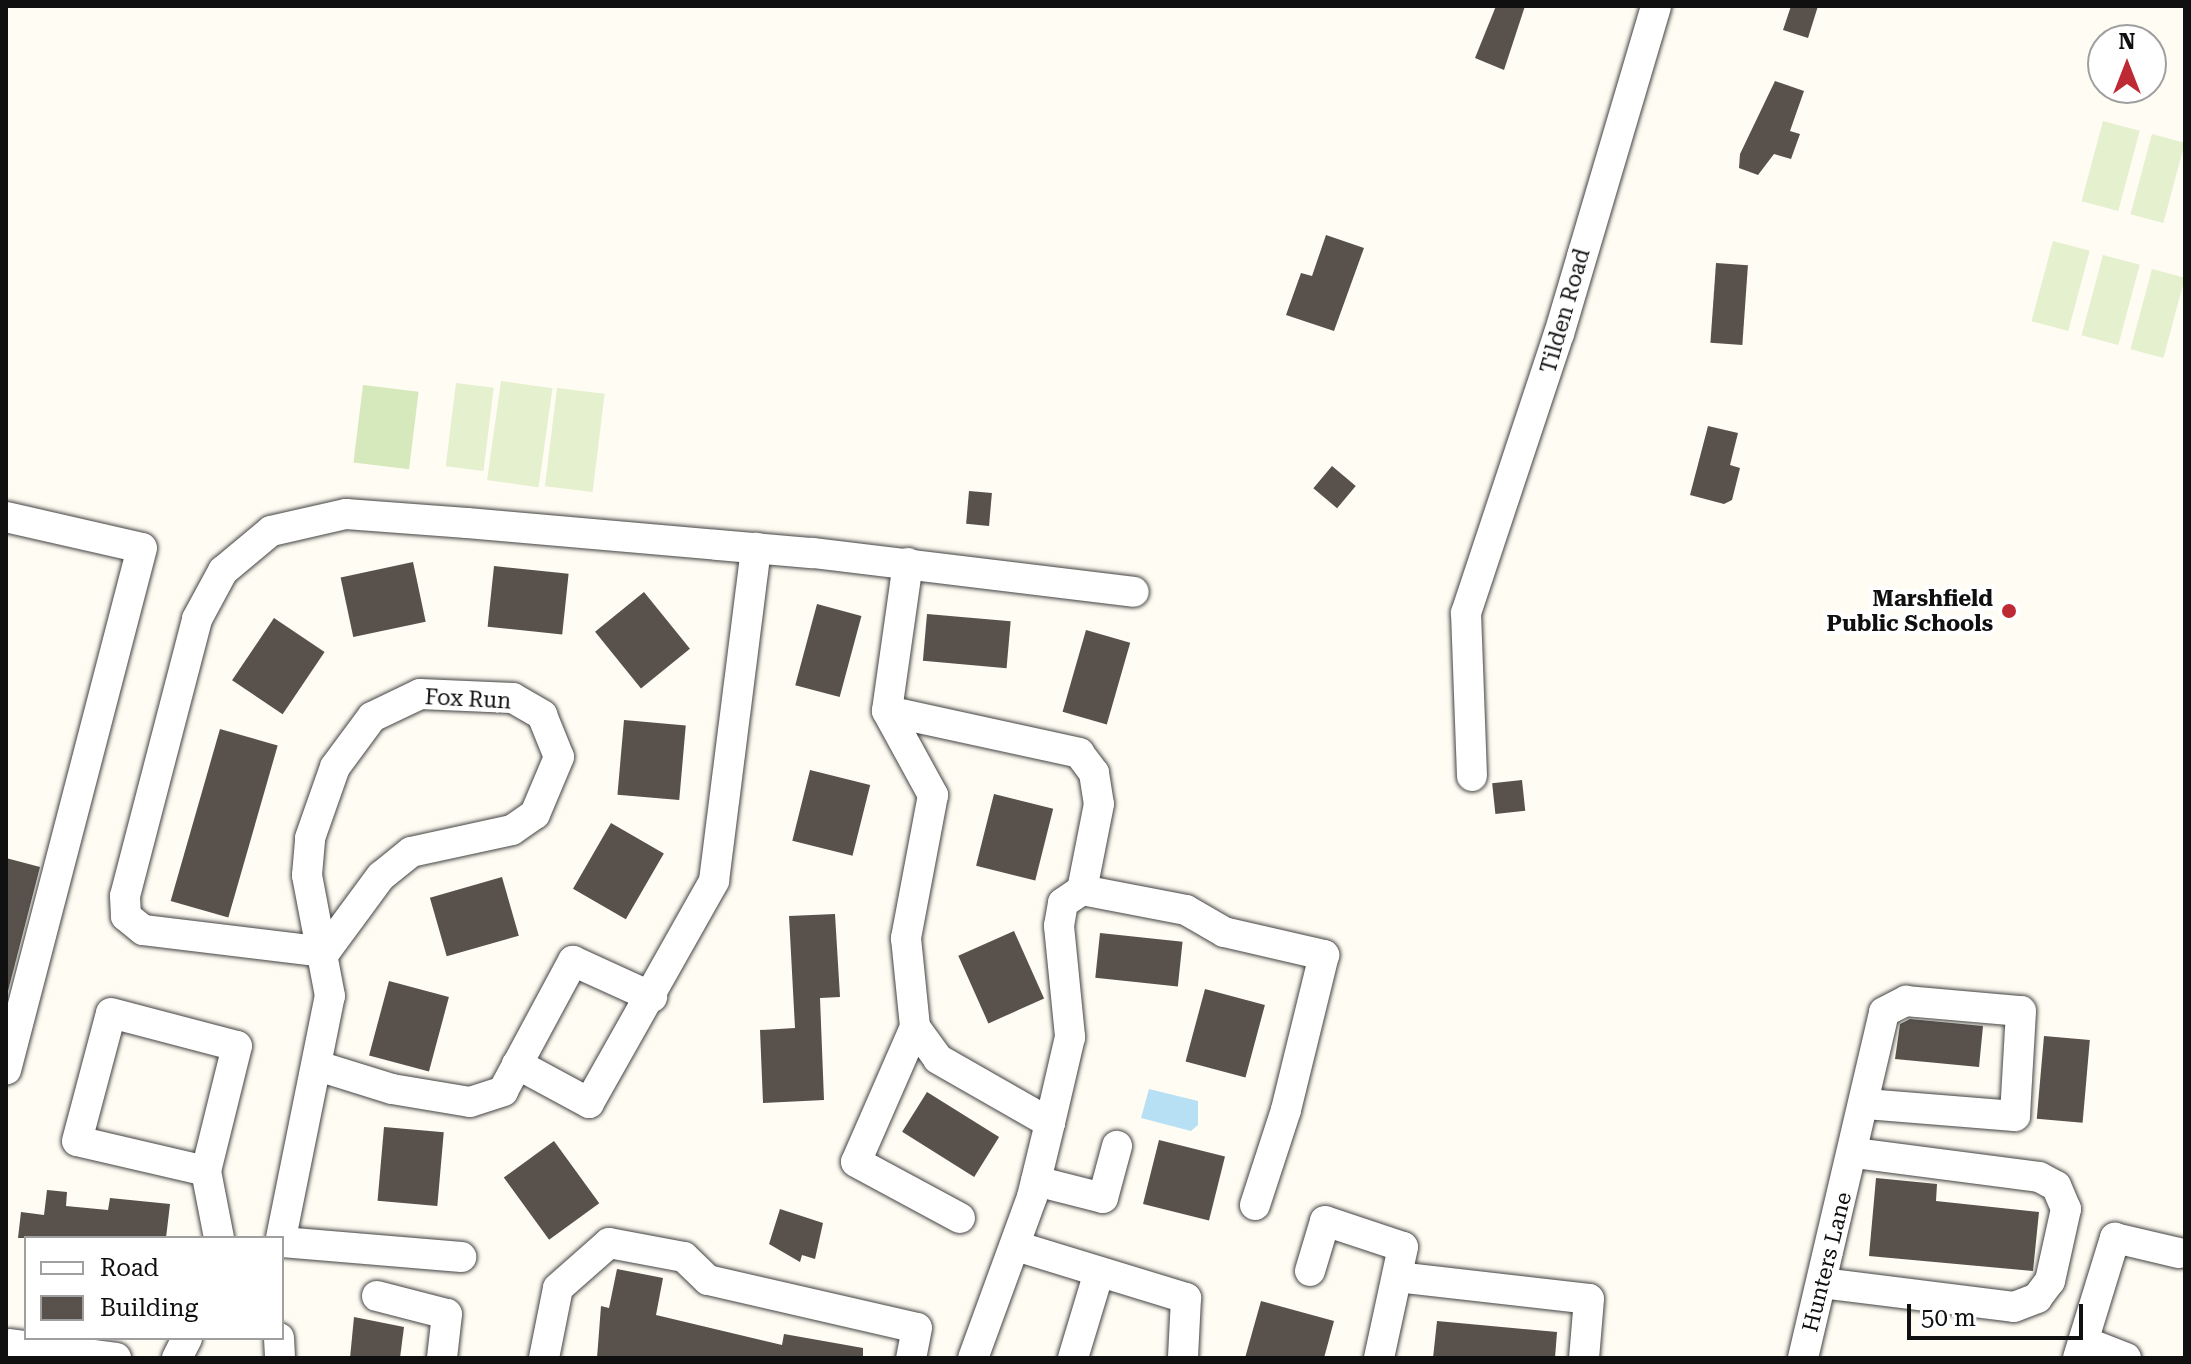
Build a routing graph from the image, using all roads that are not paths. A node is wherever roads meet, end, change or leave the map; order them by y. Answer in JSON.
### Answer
{"nodes":[{"id":1,"x":1656,"y":6,"type":"edge"},
{"id":2,"x":6,"y":517,"type":"edge"},
{"id":3,"x":756,"y":548,"type":"junction"},
{"id":4,"x":908,"y":563,"type":"junction"},
{"id":5,"x":1134,"y":592,"type":"dead end"},
{"id":6,"x":887,"y":711,"type":"junction"},
{"id":7,"x":1472,"y":776,"type":"dead end"},
{"id":8,"x":1082,"y":890,"type":"junction"},
{"id":9,"x":325,"y":952,"type":"junction"},
{"id":10,"x":652,"y":997,"type":"junction"},
{"id":11,"x":915,"y":1027,"type":"junction"},
{"id":12,"x":517,"y":1064,"type":"junction"},
{"id":13,"x":318,"y":1066,"type":"junction"},
{"id":14,"x":6,"y":1070,"type":"edge"},
{"id":15,"x":1865,"y":1104,"type":"junction"},
{"id":16,"x":1050,"y":1123,"type":"junction"},
{"id":17,"x":1117,"y":1146,"type":"dead end"},
{"id":18,"x":1853,"y":1160,"type":"junction"},
{"id":19,"x":206,"y":1171,"type":"junction"},
{"id":20,"x":1036,"y":1181,"type":"junction"},
{"id":21,"x":1255,"y":1205,"type":"dead end"},
{"id":22,"x":960,"y":1218,"type":"dead end"},
{"id":23,"x":219,"y":1236,"type":"edge"},
{"id":24,"x":283,"y":1236,"type":"edge"},
{"id":25,"x":284,"y":1240,"type":"edge"},
{"id":26,"x":1016,"y":1246,"type":"junction"},
{"id":27,"x":2179,"y":1253,"type":"dead end"},
{"id":28,"x":461,"y":1257,"type":"dead end"},
{"id":29,"x":1310,"y":1271,"type":"dead end"},
{"id":30,"x":1099,"y":1272,"type":"junction"},
{"id":31,"x":1397,"y":1277,"type":"junction"},
{"id":32,"x":1822,"y":1283,"type":"junction"},
{"id":33,"x":377,"y":1296,"type":"dead end"},
{"id":34,"x":186,"y":1340,"type":"edge"},
{"id":35,"x":10,"y":1344,"type":"dead end"},
{"id":36,"x":2082,"y":1350,"type":"edge"},
{"id":37,"x":116,"y":1358,"type":"edge"},
{"id":38,"x":177,"y":1358,"type":"edge"},
{"id":39,"x":442,"y":1358,"type":"edge"},
{"id":40,"x":544,"y":1358,"type":"edge"},
{"id":41,"x":911,"y":1358,"type":"edge"},
{"id":42,"x":973,"y":1358,"type":"edge"},
{"id":43,"x":1073,"y":1358,"type":"edge"},
{"id":44,"x":1183,"y":1358,"type":"edge"},
{"id":45,"x":1379,"y":1358,"type":"edge"},
{"id":46,"x":1584,"y":1358,"type":"edge"},
{"id":47,"x":1803,"y":1358,"type":"edge"},
{"id":48,"x":2126,"y":1358,"type":"edge"}],
"edges":[{"from":1,"to":7,"type":"street","name":"Tilden Road"},
{"from":2,"to":14,"type":"street"},
{"from":3,"to":4,"type":"street"},
{"from":3,"to":9,"type":"street"},
{"from":3,"to":10,"type":"street"},
{"from":4,"to":5,"type":"street"},
{"from":4,"to":6,"type":"street"},
{"from":6,"to":8,"type":"street"},
{"from":6,"to":11,"type":"street"},
{"from":8,"to":16,"type":"street"},
{"from":8,"to":21,"type":"street"},
{"from":9,"to":9,"type":"street","name":"Fox Run"},
{"from":9,"to":13,"type":"street","name":"Fox Run"},
{"from":10,"to":12,"type":"street"},
{"from":10,"to":12,"type":"street"},
{"from":11,"to":16,"type":"street"},
{"from":11,"to":22,"type":"street"},
{"from":12,"to":13,"type":"street"},
{"from":13,"to":24,"type":"street","name":"Fox Run"},
{"from":15,"to":15,"type":"street","name":"Hunters Lane"},
{"from":15,"to":18,"type":"street","name":"Hunters Lane"},
{"from":16,"to":20,"type":"street"},
{"from":17,"to":20,"type":"street"},
{"from":18,"to":32,"type":"street","name":"Hunters Lane"},
{"from":18,"to":32,"type":"street"},
{"from":19,"to":19,"type":"street"},
{"from":19,"to":23,"type":"street"},
{"from":20,"to":26,"type":"street"},
{"from":25,"to":28,"type":"street"},
{"from":26,"to":30,"type":"street"},
{"from":26,"to":42,"type":"street"},
{"from":27,"to":36,"type":"street"},
{"from":29,"to":31,"type":"street"},
{"from":30,"to":43,"type":"street"},
{"from":30,"to":44,"type":"street"},
{"from":31,"to":45,"type":"street"},
{"from":31,"to":46,"type":"street"},
{"from":32,"to":47,"type":"street","name":"Hunters Lane"},
{"from":33,"to":39,"type":"street"},
{"from":34,"to":38,"type":"street"},
{"from":35,"to":37,"type":"street"},
{"from":36,"to":48,"type":"street"},
{"from":40,"to":41,"type":"street"}]}
